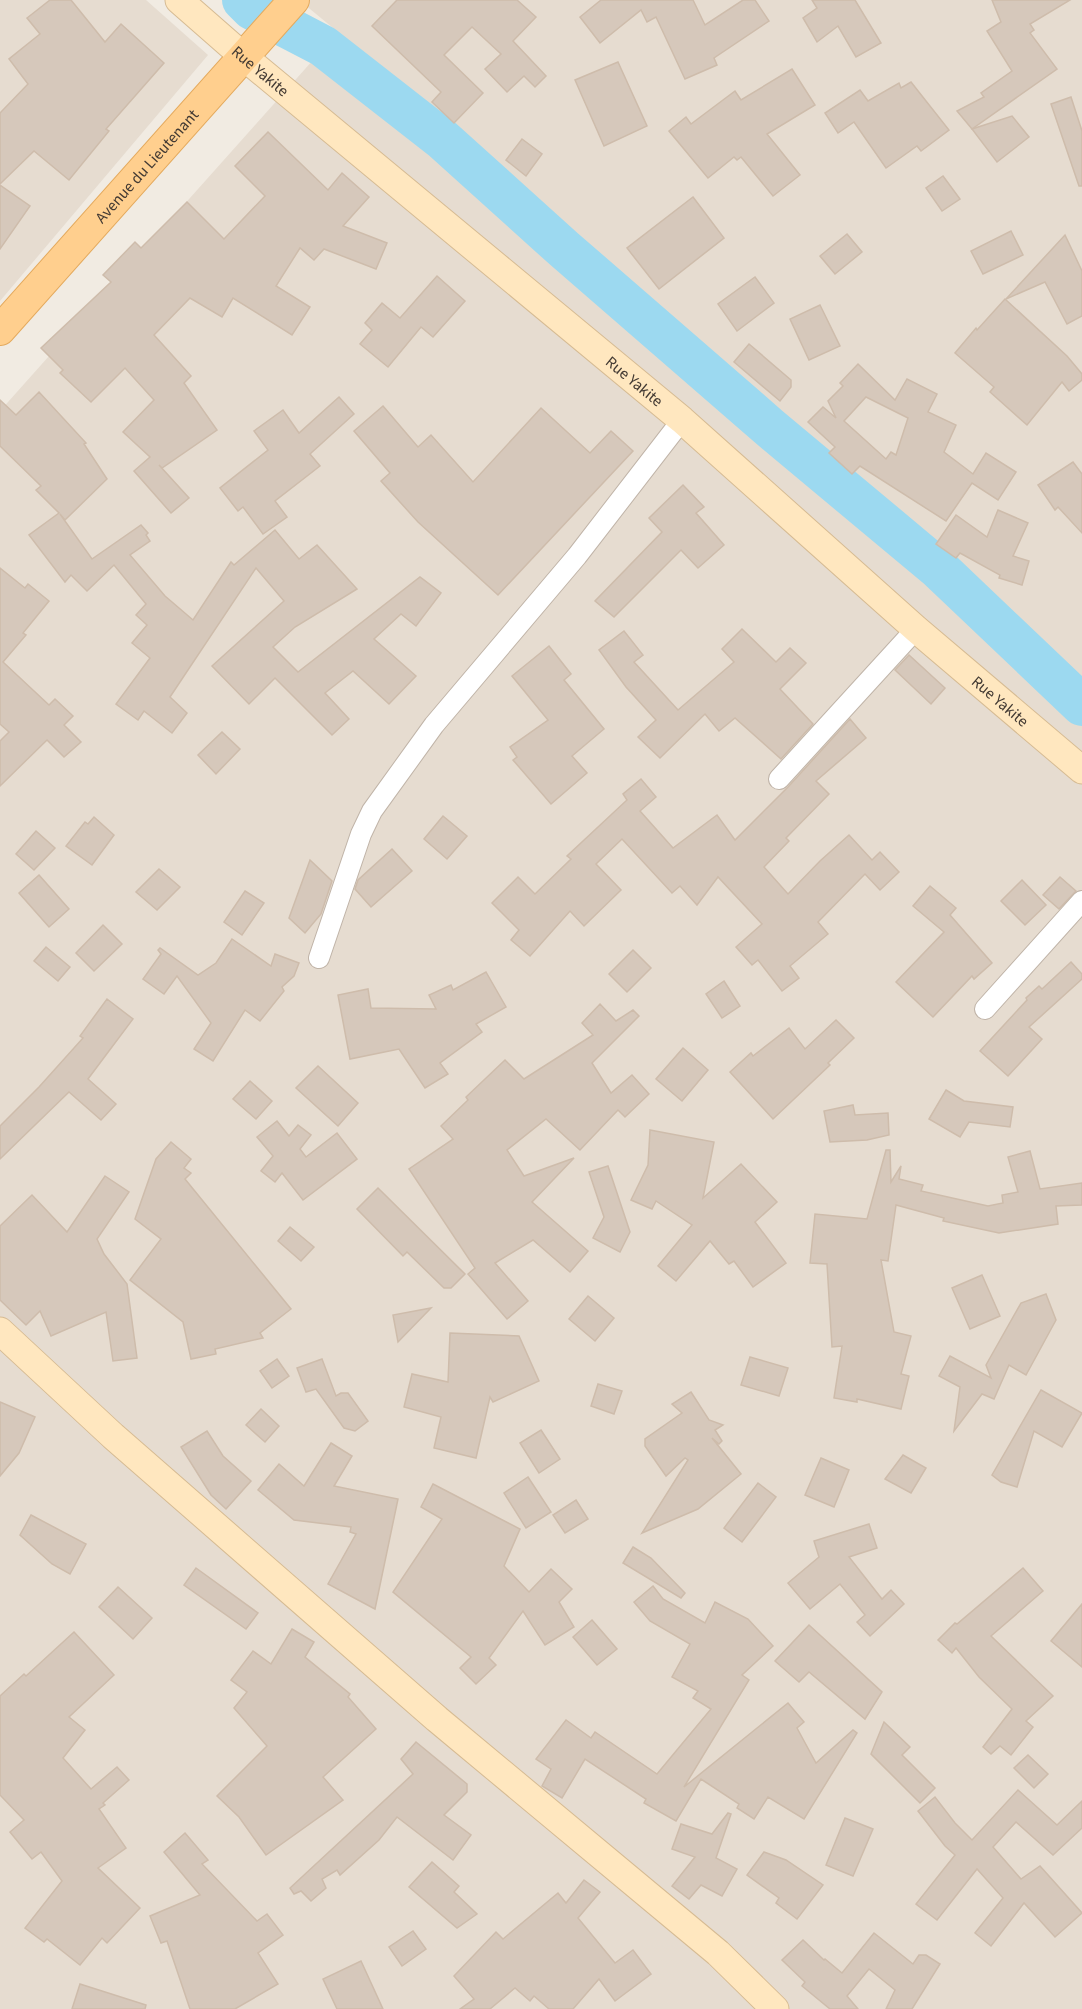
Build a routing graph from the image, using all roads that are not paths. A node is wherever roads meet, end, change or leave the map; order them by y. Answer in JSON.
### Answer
{"nodes":[{"id":1,"x":179,"y":0,"type":"edge"},
{"id":2,"x":290,"y":5,"type":"edge"},
{"id":3,"x":249,"y":50,"type":"junction"},
{"id":4,"x":0,"y":330,"type":"edge"},
{"id":5,"x":682,"y":420,"type":"junction"},
{"id":6,"x":916,"y":629,"type":"junction"},
{"id":7,"x":1082,"y":770,"type":"edge"},
{"id":8,"x":779,"y":779,"type":"dead end"},
{"id":9,"x":1082,"y":901,"type":"edge"},
{"id":10,"x":319,"y":958,"type":"dead end"},
{"id":11,"x":985,"y":1009,"type":"dead end"},
{"id":12,"x":0,"y":1331,"type":"edge"},
{"id":13,"x":775,"y":2009,"type":"edge"}],
"edges":[{"from":1,"to":3,"type":"main road","name":"Rue Yakite"},
{"from":2,"to":3,"type":"main road","name":"Avenue du Lieutenant"},
{"from":3,"to":4,"type":"main road","name":"Avenue du Lieutenant"},
{"from":3,"to":5,"type":"main road","name":"Rue Yakite"},
{"from":5,"to":6,"type":"main road","name":"Rue Yakite"},
{"from":5,"to":10,"type":"street"},
{"from":6,"to":7,"type":"main road","name":"Rue Yakite"},
{"from":6,"to":8,"type":"street"},
{"from":9,"to":11,"type":"street"},
{"from":12,"to":13,"type":"main road"}]}
